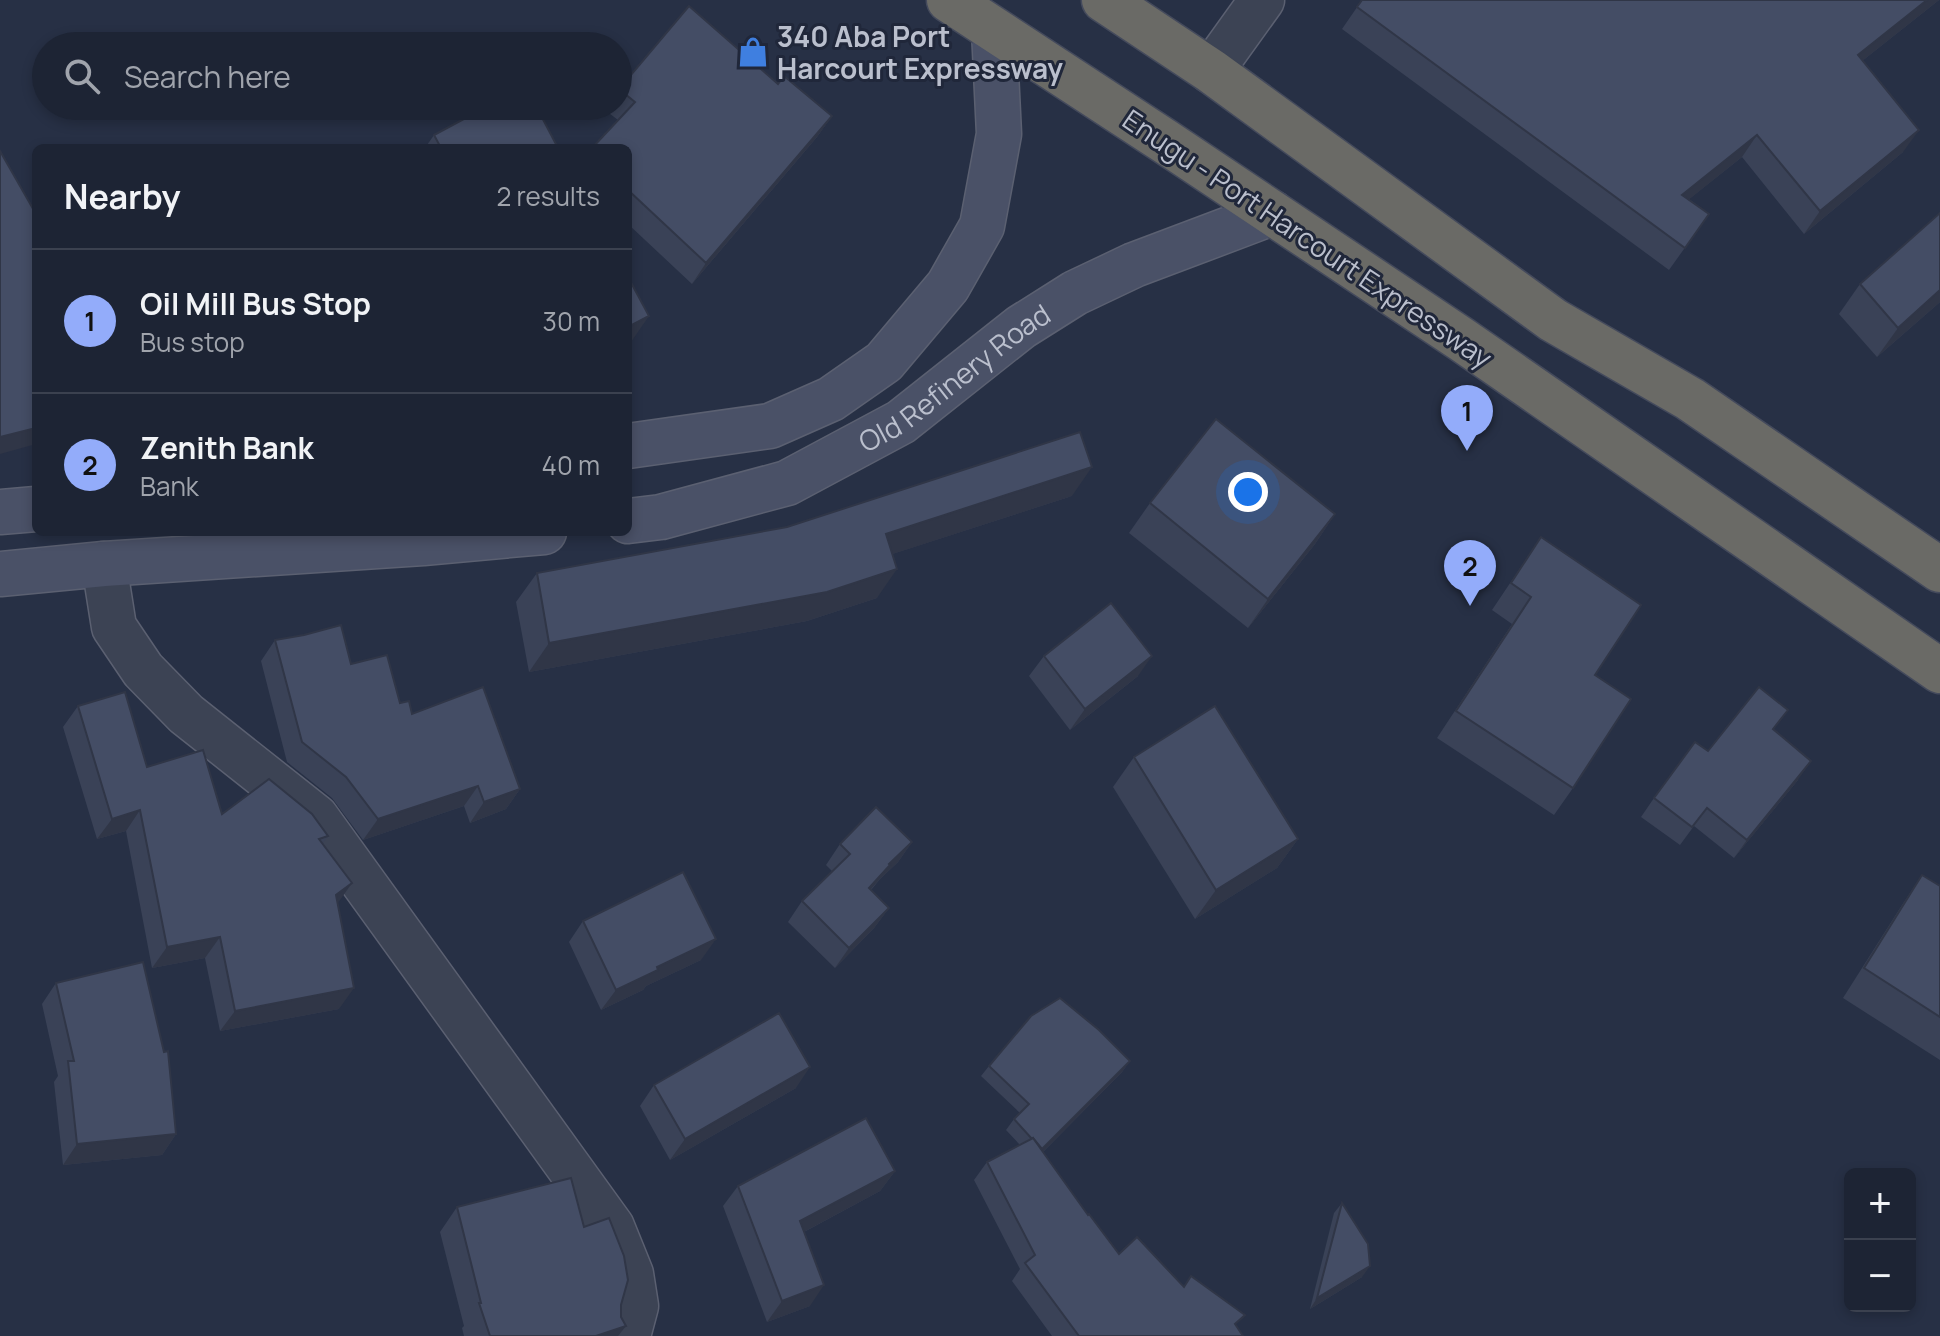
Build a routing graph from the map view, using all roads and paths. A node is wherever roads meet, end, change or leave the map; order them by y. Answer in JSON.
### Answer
{"nodes":[{"id":1,"x":949,"y":0,"type":"edge"},
{"id":2,"x":1104,"y":0,"type":"edge"},
{"id":3,"x":1262,"y":0,"type":"edge"},
{"id":4,"x":994,"y":31,"type":"junction"},
{"id":5,"x":1211,"y":71,"type":"junction"},
{"id":6,"x":1272,"y":213,"type":"junction"},
{"id":7,"x":632,"y":445,"type":"edge"},
{"id":8,"x":32,"y":509,"type":"edge"},
{"id":9,"x":0,"y":512,"type":"edge"},
{"id":10,"x":632,"y":521,"type":"edge"},
{"id":11,"x":500,"y":536,"type":"edge"},
{"id":12,"x":104,"y":564,"type":"junction"},
{"id":13,"x":1940,"y":570,"type":"edge"},
{"id":14,"x":0,"y":574,"type":"edge"},
{"id":15,"x":1940,"y":671,"type":"edge"},
{"id":16,"x":628,"y":1336,"type":"edge"}],
"edges":[{"from":1,"to":4,"type":"highway","name":"Enugu - Port Harcourt Expressway"},
{"from":2,"to":5,"type":"highway"},
{"from":3,"to":5,"type":"street"},
{"from":4,"to":6,"type":"highway","name":"Enugu - Port Harcourt Expressway"},
{"from":4,"to":7,"type":"main road","name":"Old Refinery Road"},
{"from":5,"to":13,"type":"highway"},
{"from":6,"to":10,"type":"main road","name":"Old Refinery Road"},
{"from":6,"to":15,"type":"highway","name":"Enugu - Port Harcourt Expressway"},
{"from":8,"to":9,"type":"main road"},
{"from":11,"to":12,"type":"main road"},
{"from":12,"to":14,"type":"main road"},
{"from":12,"to":16,"type":"street"}]}
